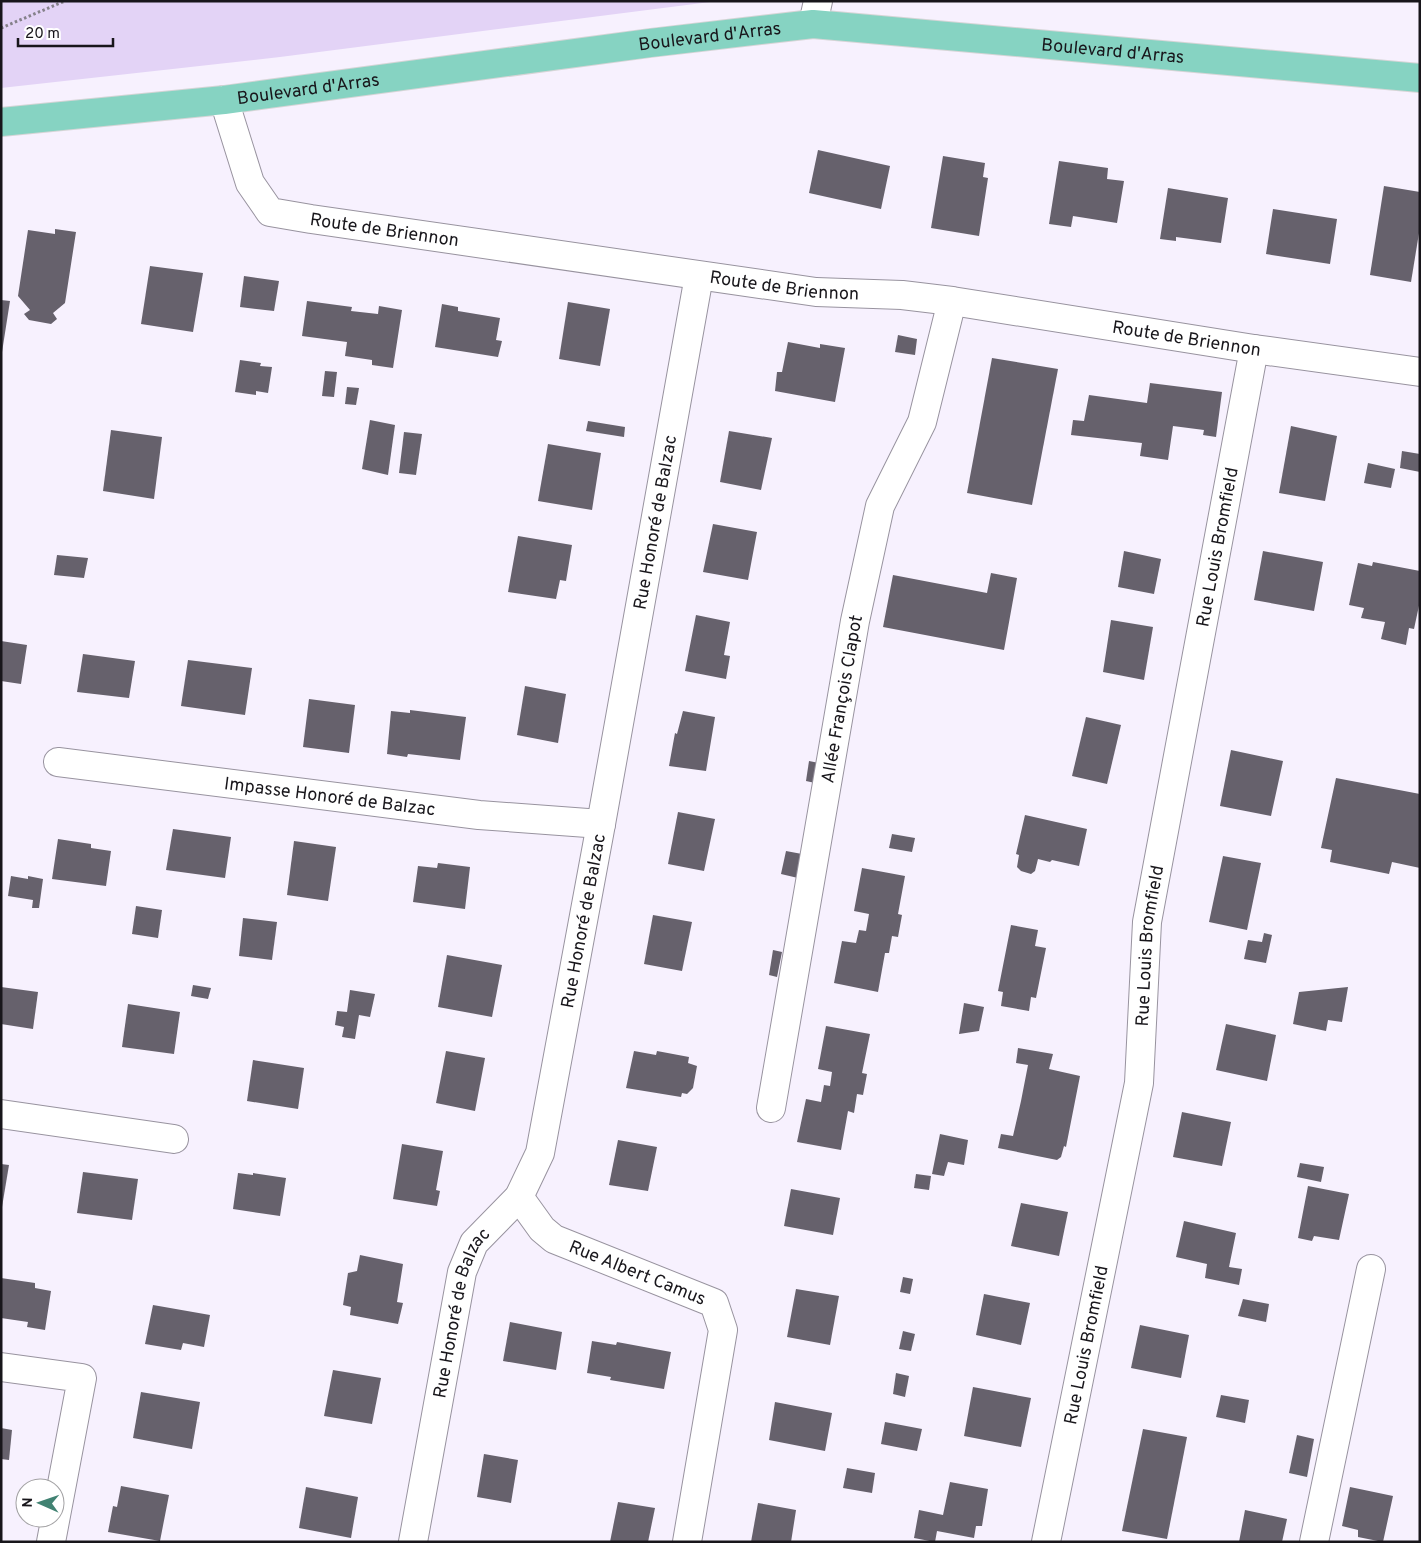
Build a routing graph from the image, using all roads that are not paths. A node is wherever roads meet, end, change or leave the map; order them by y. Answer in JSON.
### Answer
{"nodes":[{"id":1,"x":816,"y":12,"type":"edge"},
{"id":2,"x":1420,"y":78,"type":"edge"},
{"id":3,"x":224,"y":100,"type":"junction"},
{"id":4,"x":1,"y":122,"type":"edge"},
{"id":5,"x":699,"y":276,"type":"junction"},
{"id":6,"x":952,"y":302,"type":"junction"},
{"id":7,"x":1254,"y":349,"type":"junction"},
{"id":8,"x":1420,"y":372,"type":"edge"},
{"id":9,"x":58,"y":762,"type":"dead end"},
{"id":10,"x":601,"y":824,"type":"junction"},
{"id":11,"x":771,"y":1108,"type":"dead end"},
{"id":12,"x":1,"y":1114,"type":"edge"},
{"id":13,"x":174,"y":1139,"type":"dead end"},
{"id":14,"x":519,"y":1198,"type":"junction"},
{"id":15,"x":1371,"y":1269,"type":"dead end"},
{"id":16,"x":1,"y":1367,"type":"edge"},
{"id":17,"x":51,"y":1542,"type":"edge"},
{"id":18,"x":413,"y":1542,"type":"edge"},
{"id":19,"x":687,"y":1542,"type":"edge"},
{"id":20,"x":1046,"y":1542,"type":"edge"},
{"id":21,"x":1314,"y":1542,"type":"edge"}],
"edges":[{"from":1,"to":2,"type":"main road","name":"Boulevard d'Arras"},
{"from":1,"to":3,"type":"main road","name":"Boulevard d'Arras"},
{"from":3,"to":4,"type":"main road","name":"Boulevard d'Arras"},
{"from":3,"to":5,"type":"street","name":"Route de Briennon"},
{"from":5,"to":6,"type":"street","name":"Route de Briennon"},
{"from":5,"to":10,"type":"street","name":"Rue Honoré de Balzac"},
{"from":6,"to":7,"type":"street","name":"Route de Briennon"},
{"from":6,"to":11,"type":"street","name":"Allée François Clapot"},
{"from":7,"to":8,"type":"street","name":"Route de Briennon"},
{"from":7,"to":20,"type":"street","name":"Rue Louis Bromfield"},
{"from":9,"to":10,"type":"street","name":"Impasse Honoré de Balzac"},
{"from":10,"to":14,"type":"street","name":"Rue Honoré de Balzac"},
{"from":12,"to":13,"type":"street"},
{"from":14,"to":18,"type":"street","name":"Rue Honoré de Balzac"},
{"from":14,"to":19,"type":"street","name":"Rue Albert Camus"},
{"from":15,"to":21,"type":"street"},
{"from":16,"to":17,"type":"street"}]}
